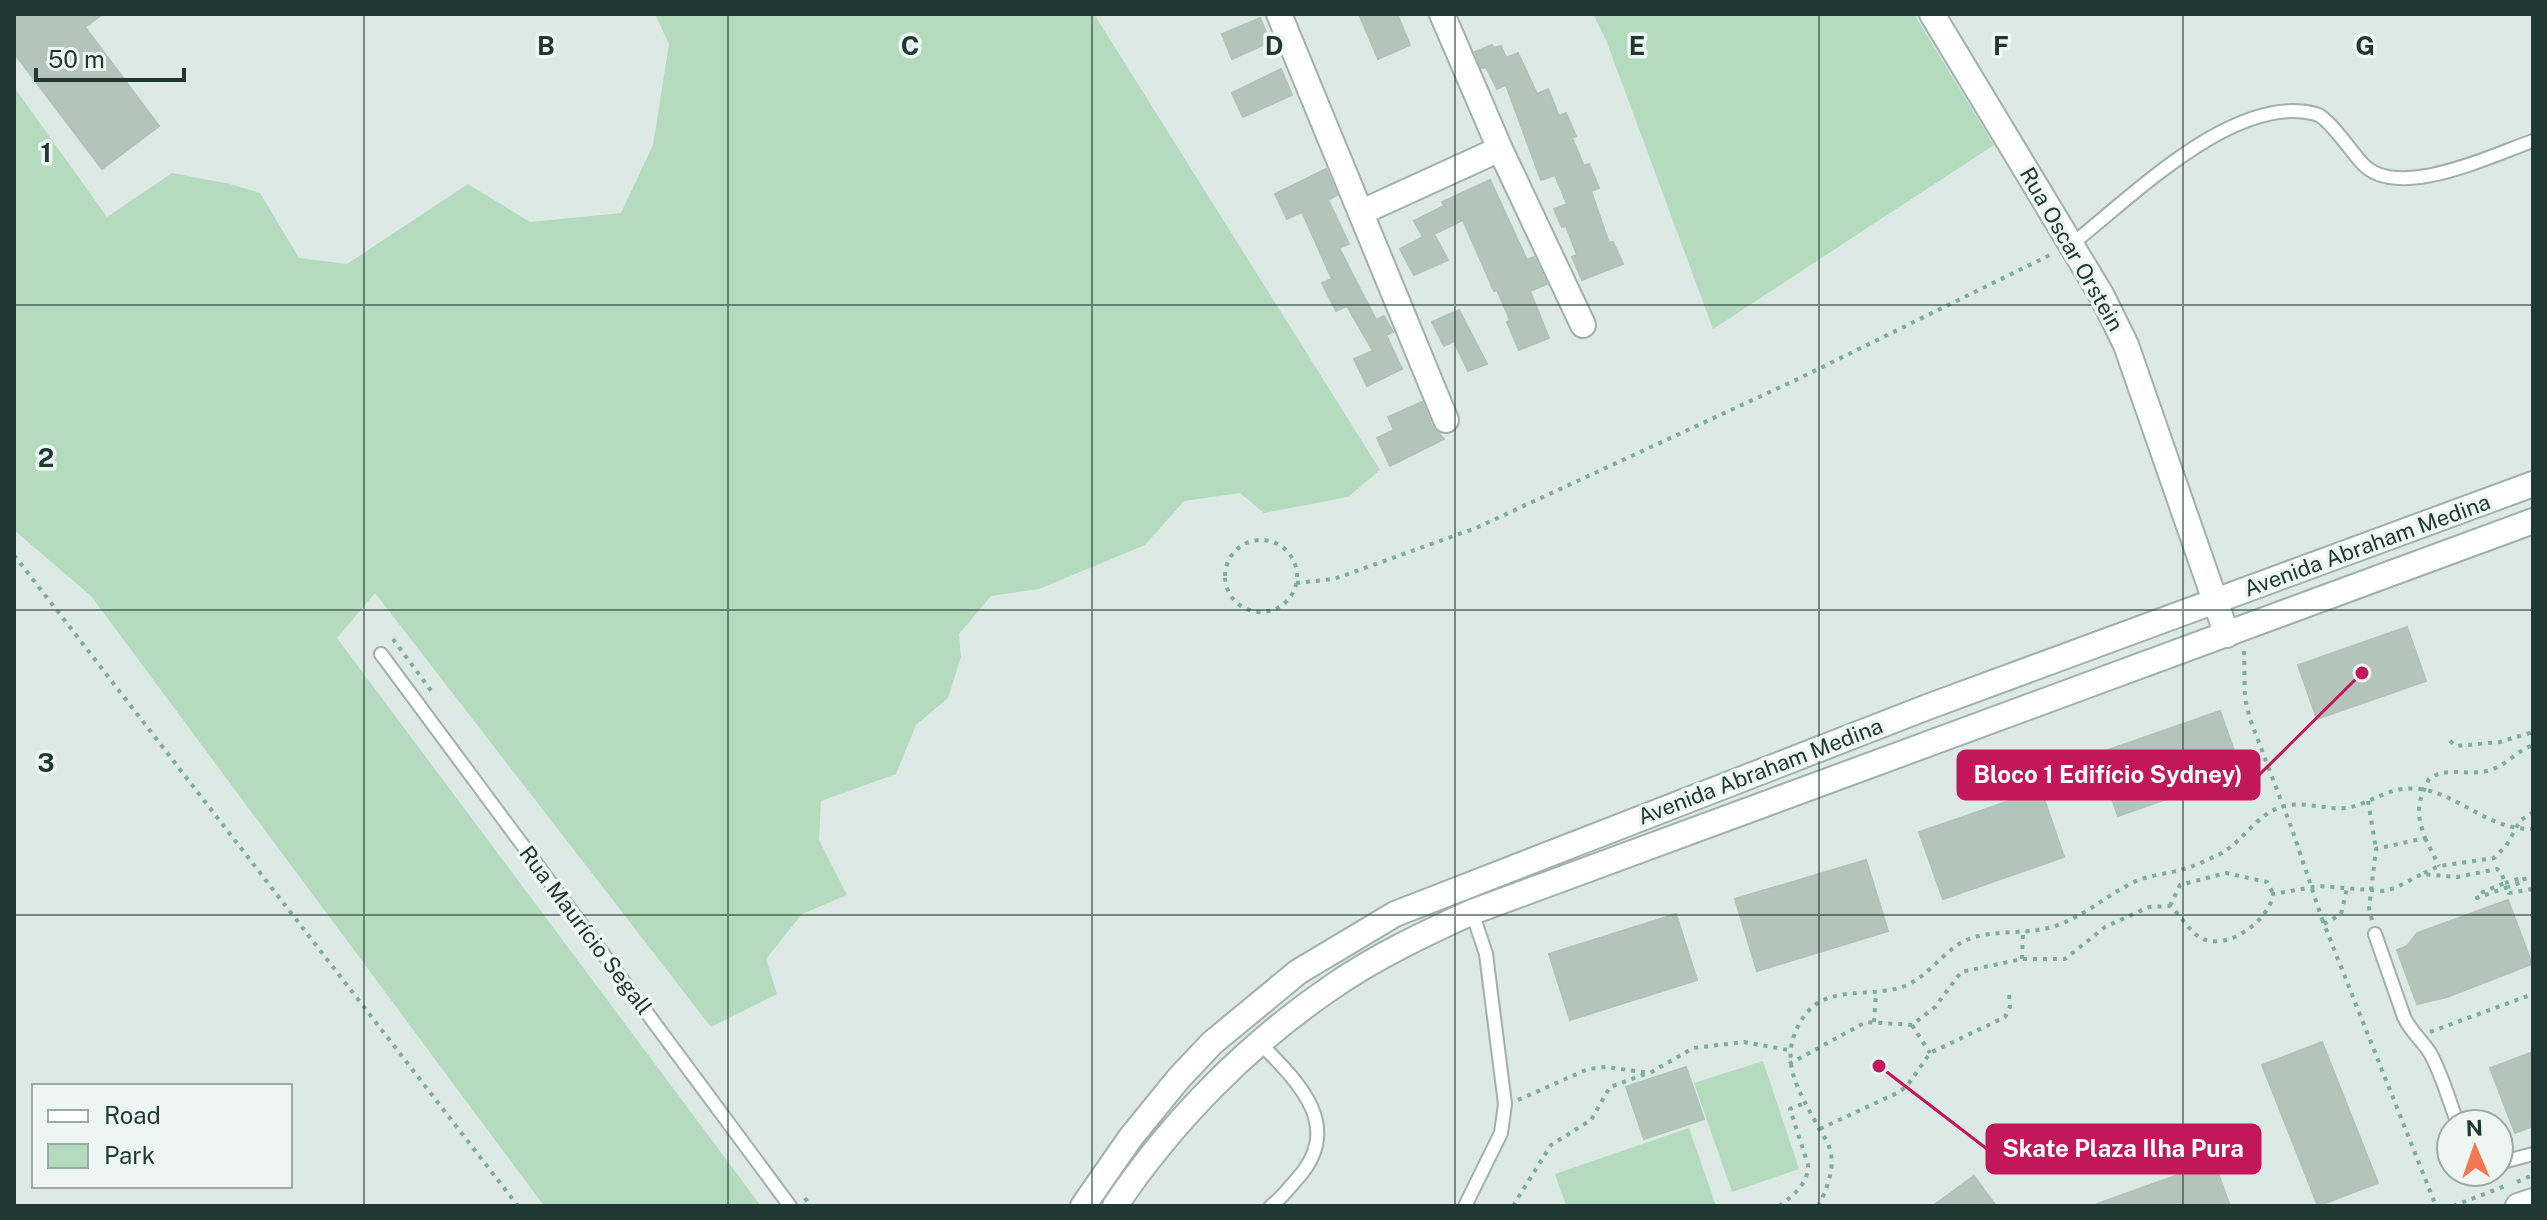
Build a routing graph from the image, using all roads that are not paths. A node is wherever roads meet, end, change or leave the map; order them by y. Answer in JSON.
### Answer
{"nodes":[{"id":1,"x":1279,"y":14,"type":"edge"},
{"id":2,"x":1442,"y":14,"type":"edge"},
{"id":3,"x":1932,"y":14,"type":"edge"},
{"id":4,"x":2533,"y":141,"type":"edge"},
{"id":5,"x":1500,"y":149,"type":"junction"},
{"id":6,"x":1362,"y":212,"type":"junction"},
{"id":7,"x":2072,"y":244,"type":"junction"},
{"id":8,"x":1583,"y":325,"type":"dead end"},
{"id":9,"x":1446,"y":420,"type":"dead end"},
{"id":10,"x":2533,"y":484,"type":"edge"},
{"id":11,"x":2533,"y":521,"type":"edge"},
{"id":12,"x":2215,"y":601,"type":"junction"},
{"id":13,"x":2234,"y":647,"type":"junction"},
{"id":14,"x":381,"y":654,"type":"dead end"},
{"id":15,"x":1648,"y":815,"type":"junction"},
{"id":16,"x":1608,"y":830,"type":"junction"},
{"id":17,"x":1658,"y":845,"type":"junction"},
{"id":18,"x":1615,"y":860,"type":"junction"},
{"id":19,"x":1472,"y":912,"type":"junction"},
{"id":20,"x":2375,"y":934,"type":"road end"},
{"id":21,"x":1259,"y":1042,"type":"junction"},
{"id":22,"x":2452,"y":1108,"type":"edge"},
{"id":23,"x":2533,"y":1201,"type":"edge"},
{"id":24,"x":790,"y":1206,"type":"edge"},
{"id":25,"x":1083,"y":1206,"type":"edge"},
{"id":26,"x":1115,"y":1206,"type":"edge"},
{"id":27,"x":1271,"y":1206,"type":"edge"},
{"id":28,"x":1465,"y":1206,"type":"edge"},
{"id":29,"x":2518,"y":1206,"type":"edge"}],
"edges":[{"from":1,"to":6,"type":"street"},
{"from":2,"to":5,"type":"street"},
{"from":3,"to":7,"type":"street","name":"Rua Oscar Orstein"},
{"from":4,"to":7,"type":"lane"},
{"from":5,"to":6,"type":"street"},
{"from":5,"to":8,"type":"street"},
{"from":6,"to":9,"type":"street"},
{"from":7,"to":12,"type":"street","name":"Rua Oscar Orstein"},
{"from":10,"to":12,"type":"street","name":"Avenida Abraham Medina"},
{"from":11,"to":13,"type":"street","name":"Avenida Abraham Medina"},
{"from":12,"to":13,"type":"street","name":"Rua Oscar Orstein"},
{"from":12,"to":15,"type":"street","name":"Avenida Abraham Medina"},
{"from":13,"to":17,"type":"street","name":"Avenida Abraham Medina"},
{"from":14,"to":24,"type":"lane","name":"Rua Maurício Segall"},
{"from":15,"to":16,"type":"street","name":"Avenida Abraham Medina"},
{"from":15,"to":17,"type":"street"},
{"from":16,"to":18,"type":"street"},
{"from":16,"to":25,"type":"street","name":"Avenida Abraham Medina"},
{"from":17,"to":18,"type":"street","name":"Avenida Abraham Medina"},
{"from":18,"to":19,"type":"street","name":"Avenida Abraham Medina"},
{"from":19,"to":21,"type":"street","name":"Avenida Abraham Medina"},
{"from":19,"to":28,"type":"lane"},
{"from":20,"to":22,"type":"lane"},
{"from":21,"to":26,"type":"street","name":"Avenida Abraham Medina"},
{"from":21,"to":27,"type":"lane"},
{"from":23,"to":29,"type":"street"}]}
